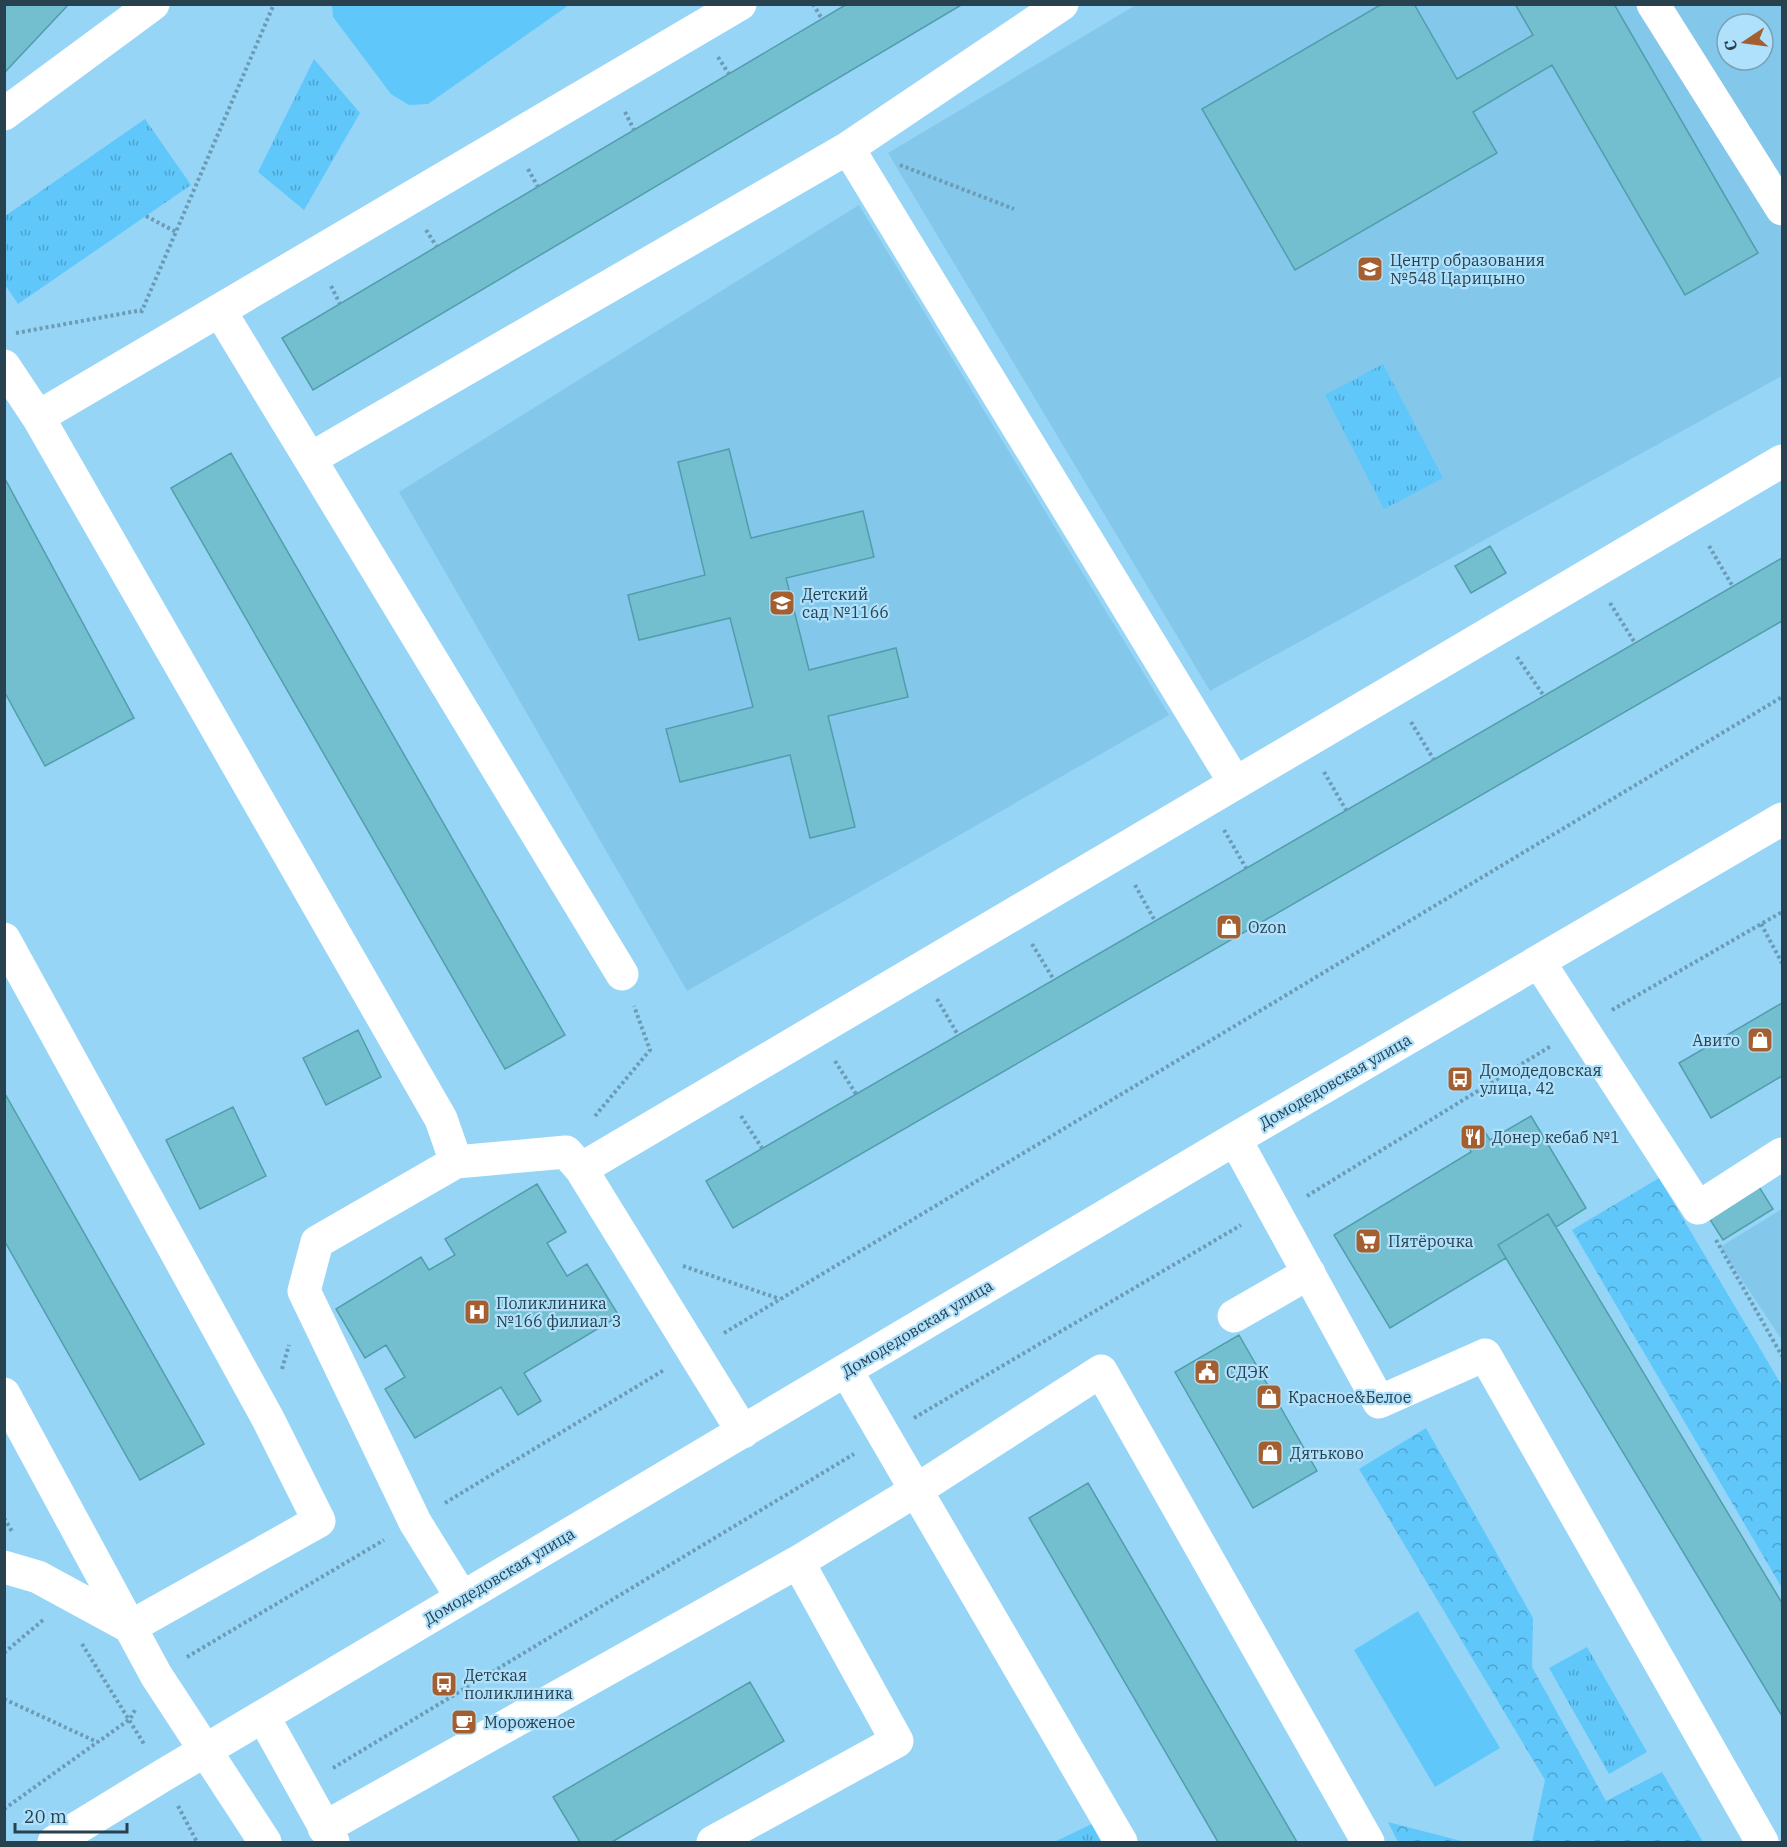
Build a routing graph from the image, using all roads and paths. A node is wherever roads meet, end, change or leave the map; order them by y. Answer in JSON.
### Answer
{"nodes":[{"id":1,"x":153,"y":4,"type":"edge"},
{"id":2,"x":274,"y":4,"type":"edge"},
{"id":3,"x":740,"y":4,"type":"edge"},
{"id":4,"x":813,"y":4,"type":"edge"},
{"id":5,"x":1062,"y":4,"type":"edge"},
{"id":6,"x":1653,"y":4,"type":"edge"},
{"id":7,"x":822,"y":19,"type":"dead end"},
{"id":8,"x":4,"y":114,"type":"edge"},
{"id":9,"x":848,"y":148,"type":"junction"},
{"id":10,"x":1014,"y":209,"type":"dead end"},
{"id":11,"x":1782,"y":209,"type":"edge"},
{"id":12,"x":146,"y":216,"type":"dead end"},
{"id":13,"x":176,"y":232,"type":"junction"},
{"id":14,"x":142,"y":309,"type":"junction"},
{"id":15,"x":220,"y":311,"type":"junction"},
{"id":16,"x":138,"y":320,"type":"dead end"},
{"id":17,"x":4,"y":335,"type":"edge"},
{"id":18,"x":4,"y":366,"type":"edge"},
{"id":19,"x":38,"y":417,"type":"junction"},
{"id":20,"x":310,"y":459,"type":"junction"},
{"id":21,"x":1782,"y":461,"type":"edge"},
{"id":22,"x":1692,"y":515,"type":"junction"},
{"id":23,"x":1592,"y":574,"type":"junction"},
{"id":24,"x":1733,"y":587,"type":"dead end"},
{"id":25,"x":1497,"y":629,"type":"junction"},
{"id":26,"x":1635,"y":643,"type":"dead end"},
{"id":27,"x":1393,"y":690,"type":"junction"},
{"id":28,"x":1544,"y":696,"type":"dead end"},
{"id":29,"x":1782,"y":697,"type":"edge"},
{"id":30,"x":1305,"y":742,"type":"junction"},
{"id":31,"x":1434,"y":760,"type":"dead end"},
{"id":32,"x":1235,"y":783,"type":"junction"},
{"id":33,"x":1206,"y":800,"type":"junction"},
{"id":34,"x":1346,"y":810,"type":"dead end"},
{"id":35,"x":1782,"y":819,"type":"edge"},
{"id":36,"x":1246,"y":868,"type":"dead end"},
{"id":37,"x":1782,"y":912,"type":"edge"},
{"id":38,"x":1761,"y":924,"type":"junction"},
{"id":39,"x":4,"y":939,"type":"edge"},
{"id":40,"x":1539,"y":962,"type":"junction"},
{"id":41,"x":1782,"y":963,"type":"edge"},
{"id":42,"x":622,"y":974,"type":"joint"},
{"id":43,"x":1581,"y":1028,"type":"junction"},
{"id":44,"x":1235,"y":1139,"type":"junction"},
{"id":45,"x":1782,"y":1154,"type":"edge"},
{"id":46,"x":574,"y":1161,"type":"junction"},
{"id":47,"x":456,"y":1162,"type":"junction"},
{"id":48,"x":1698,"y":1208,"type":"junction"},
{"id":49,"x":1276,"y":1215,"type":"junction"},
{"id":50,"x":673,"y":1263,"type":"dead end"},
{"id":51,"x":1309,"y":1273,"type":"junction"},
{"id":52,"x":304,"y":1291,"type":"junction"},
{"id":53,"x":780,"y":1299,"type":"junction"},
{"id":54,"x":1234,"y":1316,"type":"dead end"},
{"id":55,"x":693,"y":1353,"type":"junction"},
{"id":56,"x":1782,"y":1356,"type":"edge"},
{"id":57,"x":846,"y":1370,"type":"junction"},
{"id":58,"x":4,"y":1394,"type":"edge"},
{"id":59,"x":268,"y":1419,"type":"junction"},
{"id":60,"x":743,"y":1432,"type":"junction"},
{"id":61,"x":883,"y":1437,"type":"junction"},
{"id":62,"x":915,"y":1491,"type":"junction"},
{"id":63,"x":415,"y":1522,"type":"junction"},
{"id":64,"x":798,"y":1562,"type":"junction"},
{"id":65,"x":4,"y":1567,"type":"edge"},
{"id":66,"x":38,"y":1577,"type":"junction"},
{"id":67,"x":462,"y":1598,"type":"junction"},
{"id":68,"x":130,"y":1627,"type":"junction"},
{"id":69,"x":76,"y":1635,"type":"dead end"},
{"id":70,"x":4,"y":1653,"type":"edge"},
{"id":71,"x":156,"y":1675,"type":"junction"},
{"id":72,"x":4,"y":1699,"type":"edge"},
{"id":73,"x":263,"y":1716,"type":"junction"},
{"id":74,"x":130,"y":1719,"type":"junction"},
{"id":75,"x":97,"y":1742,"type":"junction"},
{"id":76,"x":207,"y":1750,"type":"junction"},
{"id":77,"x":303,"y":1787,"type":"junction"},
{"id":78,"x":4,"y":1809,"type":"edge"},
{"id":79,"x":329,"y":1835,"type":"edge"},
{"id":80,"x":54,"y":1842,"type":"edge"},
{"id":81,"x":265,"y":1842,"type":"edge"},
{"id":82,"x":713,"y":1842,"type":"edge"},
{"id":83,"x":1121,"y":1842,"type":"edge"},
{"id":84,"x":1368,"y":1842,"type":"edge"},
{"id":85,"x":1762,"y":1842,"type":"edge"}],
"edges":[{"from":1,"to":8,"type":"street"},
{"from":2,"to":13,"type":"path"},
{"from":3,"to":15,"type":"street"},
{"from":4,"to":7,"type":"path"},
{"from":5,"to":9,"type":"street"},
{"from":6,"to":11,"type":"street"},
{"from":9,"to":10,"type":"path"},
{"from":9,"to":20,"type":"street"},
{"from":9,"to":32,"type":"street"},
{"from":12,"to":13,"type":"path"},
{"from":13,"to":14,"type":"path"},
{"from":14,"to":16,"type":"path"},
{"from":14,"to":17,"type":"path"},
{"from":15,"to":19,"type":"street"},
{"from":15,"to":20,"type":"street"},
{"from":18,"to":19,"type":"street"},
{"from":19,"to":47,"type":"street"},
{"from":20,"to":42,"type":"street"},
{"from":21,"to":22,"type":"street"},
{"from":22,"to":23,"type":"street"},
{"from":22,"to":24,"type":"path"},
{"from":23,"to":25,"type":"street"},
{"from":23,"to":26,"type":"path"},
{"from":25,"to":27,"type":"street"},
{"from":25,"to":28,"type":"path"},
{"from":27,"to":30,"type":"street"},
{"from":27,"to":31,"type":"path"},
{"from":29,"to":53,"type":"path"},
{"from":30,"to":32,"type":"street"},
{"from":30,"to":34,"type":"path"},
{"from":32,"to":33,"type":"street"},
{"from":33,"to":36,"type":"path"},
{"from":33,"to":46,"type":"street"},
{"from":35,"to":40,"type":"street","name":"Домодедовская улица"},
{"from":37,"to":38,"type":"path"},
{"from":38,"to":41,"type":"path"},
{"from":38,"to":43,"type":"path"},
{"from":39,"to":59,"type":"street"},
{"from":40,"to":43,"type":"street"},
{"from":40,"to":44,"type":"street","name":"Домодедовская улица"},
{"from":42,"to":46,"type":"path"},
{"from":43,"to":48,"type":"street"},
{"from":43,"to":49,"type":"path"},
{"from":44,"to":49,"type":"street"},
{"from":44,"to":57,"type":"street","name":"Домодедовская улица"},
{"from":45,"to":48,"type":"street"},
{"from":46,"to":47,"type":"street"},
{"from":46,"to":55,"type":"street"},
{"from":47,"to":52,"type":"street"},
{"from":48,"to":56,"type":"path"},
{"from":49,"to":51,"type":"street"},
{"from":49,"to":61,"type":"path"},
{"from":50,"to":53,"type":"path"},
{"from":51,"to":54,"type":"street"},
{"from":51,"to":85,"type":"street"},
{"from":52,"to":59,"type":"path"},
{"from":52,"to":63,"type":"street"},
{"from":53,"to":55,"type":"path"},
{"from":55,"to":60,"type":"street"},
{"from":55,"to":63,"type":"path"},
{"from":57,"to":60,"type":"street","name":"Домодедовская улица"},
{"from":57,"to":61,"type":"street"},
{"from":58,"to":68,"type":"street"},
{"from":59,"to":68,"type":"street"},
{"from":60,"to":67,"type":"street","name":"Домодедовская улица"},
{"from":61,"to":62,"type":"street"},
{"from":61,"to":77,"type":"path"},
{"from":62,"to":64,"type":"street"},
{"from":62,"to":83,"type":"street"},
{"from":62,"to":84,"type":"street"},
{"from":63,"to":67,"type":"street"},
{"from":63,"to":71,"type":"path"},
{"from":64,"to":79,"type":"street"},
{"from":64,"to":82,"type":"street"},
{"from":65,"to":66,"type":"street"},
{"from":66,"to":68,"type":"street"},
{"from":66,"to":70,"type":"path"},
{"from":67,"to":73,"type":"street","name":"Домодедовская улица"},
{"from":68,"to":71,"type":"street"},
{"from":69,"to":74,"type":"path"},
{"from":71,"to":74,"type":"path"},
{"from":71,"to":76,"type":"street"},
{"from":72,"to":75,"type":"path"},
{"from":73,"to":76,"type":"street","name":"Домодедовская улица"},
{"from":73,"to":77,"type":"street"},
{"from":74,"to":75,"type":"path"},
{"from":75,"to":78,"type":"path"},
{"from":76,"to":80,"type":"street","name":"Домодедовская улица"},
{"from":76,"to":81,"type":"street"},
{"from":77,"to":79,"type":"street"}]}
